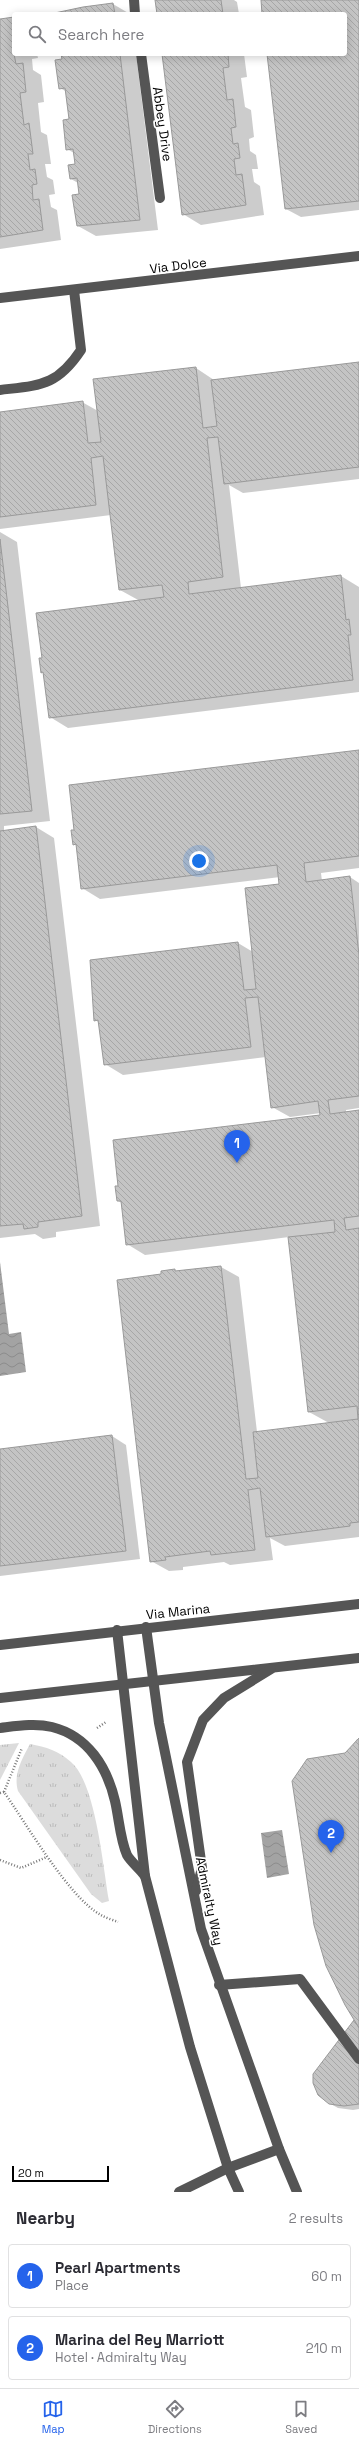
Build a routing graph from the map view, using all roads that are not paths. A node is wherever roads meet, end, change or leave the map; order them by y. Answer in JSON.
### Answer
{"nodes":[{"id":1,"x":134,"y":0,"type":"edge"},
{"id":2,"x":135,"y":12,"type":"edge"},
{"id":3,"x":141,"y":56,"type":"edge"},
{"id":4,"x":160,"y":198,"type":"dead end"},
{"id":5,"x":359,"y":256,"type":"edge"},
{"id":6,"x":74,"y":290,"type":"junction"},
{"id":7,"x":0,"y":298,"type":"edge"},
{"id":8,"x":0,"y":390,"type":"edge"},
{"id":9,"x":359,"y":1604,"type":"edge"},
{"id":10,"x":146,"y":1627,"type":"junction"},
{"id":11,"x":117,"y":1630,"type":"junction"},
{"id":12,"x":0,"y":1645,"type":"edge"},
{"id":13,"x":359,"y":1658,"type":"edge"},
{"id":14,"x":274,"y":1667,"type":"junction"},
{"id":15,"x":153,"y":1680,"type":"junction"},
{"id":16,"x":125,"y":1683,"type":"junction"},
{"id":17,"x":0,"y":1698,"type":"edge"},
{"id":18,"x":0,"y":1728,"type":"edge"},
{"id":19,"x":145,"y":1876,"type":"junction"},
{"id":20,"x":195,"y":1893,"type":"junction"},
{"id":21,"x":219,"y":1985,"type":"junction"},
{"id":22,"x":359,"y":2059,"type":"edge"},
{"id":23,"x":279,"y":2149,"type":"junction"},
{"id":24,"x":228,"y":2168,"type":"junction"},
{"id":25,"x":179,"y":2192,"type":"edge"},
{"id":26,"x":238,"y":2192,"type":"edge"},
{"id":27,"x":297,"y":2192,"type":"edge"}],
"edges":[{"from":1,"to":2,"type":"street"},
{"from":3,"to":4,"type":"street","name":"Abbey Drive"},
{"from":5,"to":6,"type":"street","name":"Via Dolce"},
{"from":6,"to":7,"type":"street","name":"Via Dolce"},
{"from":6,"to":8,"type":"street"},
{"from":9,"to":10,"type":"street","name":"Via Marina"},
{"from":10,"to":11,"type":"street","name":"Via Marina"},
{"from":10,"to":15,"type":"street","name":"Admiralty Way"},
{"from":11,"to":12,"type":"street","name":"Via Marina"},
{"from":11,"to":16,"type":"street"},
{"from":13,"to":14,"type":"street"},
{"from":14,"to":15,"type":"street"},
{"from":14,"to":20,"type":"street"},
{"from":15,"to":16,"type":"street"},
{"from":15,"to":20,"type":"street","name":"Admiralty Way"},
{"from":16,"to":17,"type":"street"},
{"from":16,"to":19,"type":"street"},
{"from":18,"to":19,"type":"street"},
{"from":19,"to":24,"type":"street"},
{"from":20,"to":21,"type":"street","name":"Admiralty Way"},
{"from":21,"to":22,"type":"street"},
{"from":21,"to":23,"type":"street","name":"Admiralty Way"},
{"from":23,"to":24,"type":"street"},
{"from":23,"to":27,"type":"street","name":"Admiralty Way"},
{"from":24,"to":25,"type":"street"},
{"from":24,"to":26,"type":"street"}]}
